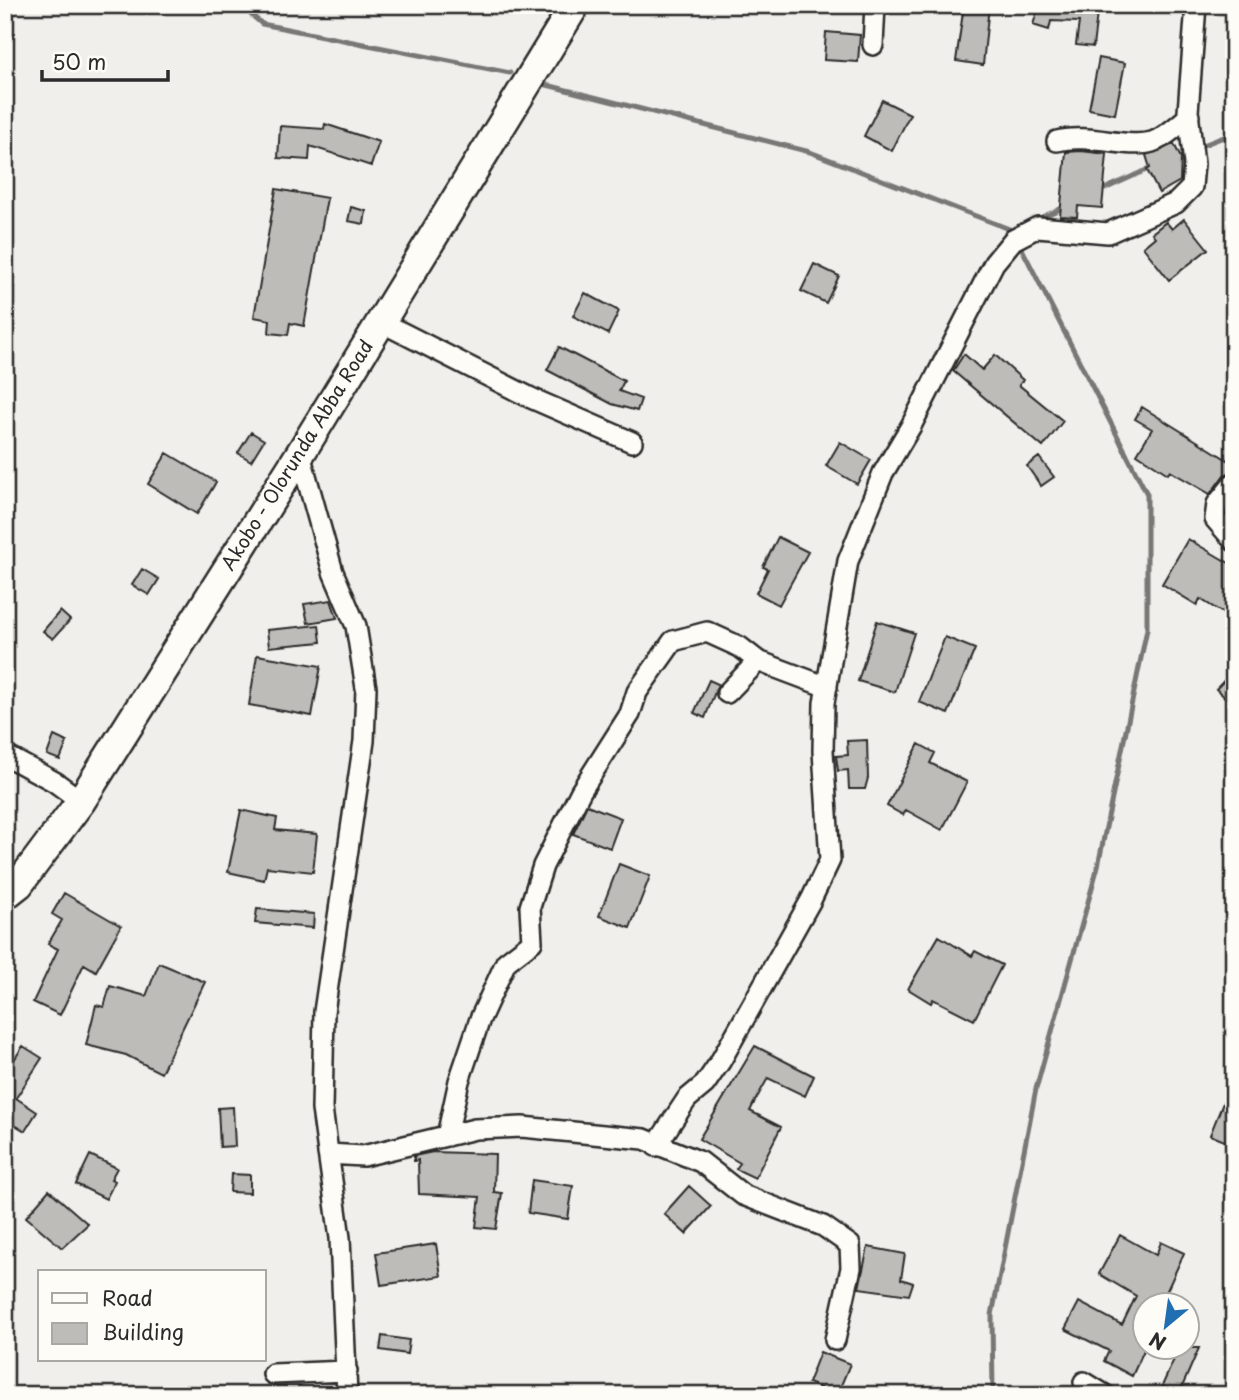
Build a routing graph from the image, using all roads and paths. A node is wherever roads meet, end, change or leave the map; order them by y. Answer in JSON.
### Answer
{"nodes":[{"id":1,"x":575,"y":5,"type":"edge"},
{"id":2,"x":876,"y":5,"type":"edge"},
{"id":3,"x":1196,"y":5,"type":"edge"},
{"id":4,"x":873,"y":45,"type":"dead end"},
{"id":5,"x":1189,"y":116,"type":"junction"},
{"id":6,"x":1057,"y":141,"type":"dead end"},
{"id":7,"x":379,"y":321,"type":"junction"},
{"id":8,"x":632,"y":442,"type":"dead end"},
{"id":9,"x":300,"y":454,"type":"junction"},
{"id":10,"x":1234,"y":483,"type":"edge"},
{"id":11,"x":1234,"y":541,"type":"edge"},
{"id":12,"x":758,"y":661,"type":"junction"},
{"id":13,"x":827,"y":687,"type":"junction"},
{"id":14,"x":727,"y":693,"type":"dead end"},
{"id":15,"x":5,"y":755,"type":"edge"},
{"id":16,"x":81,"y":801,"type":"junction"},
{"id":17,"x":5,"y":895,"type":"edge"},
{"id":18,"x":447,"y":1136,"type":"junction"},
{"id":19,"x":656,"y":1146,"type":"junction"},
{"id":20,"x":328,"y":1154,"type":"junction"},
{"id":21,"x":835,"y":1340,"type":"dead end"},
{"id":22,"x":347,"y":1371,"type":"junction"},
{"id":23,"x":273,"y":1374,"type":"dead end"},
{"id":24,"x":1084,"y":1382,"type":"dead end"},
{"id":25,"x":347,"y":1395,"type":"edge"},
{"id":26,"x":1105,"y":1395,"type":"edge"}],
"edges":[{"from":1,"to":7,"type":"main road","name":"Akobo - Olorunda Abba Road"},
{"from":2,"to":4,"type":"street"},
{"from":3,"to":5,"type":"street"},
{"from":5,"to":6,"type":"street"},
{"from":5,"to":13,"type":"street"},
{"from":7,"to":8,"type":"street"},
{"from":7,"to":9,"type":"main road","name":"Akobo - Olorunda Abba Road"},
{"from":9,"to":16,"type":"main road","name":"Akobo - Olorunda Abba Road"},
{"from":9,"to":20,"type":"street"},
{"from":10,"to":11,"type":"street"},
{"from":12,"to":13,"type":"street"},
{"from":12,"to":14,"type":"street"},
{"from":12,"to":18,"type":"street"},
{"from":13,"to":19,"type":"street"},
{"from":15,"to":16,"type":"street"},
{"from":16,"to":17,"type":"main road","name":"Akobo - Olorunda Abba Road"},
{"from":18,"to":19,"type":"street"},
{"from":18,"to":20,"type":"street"},
{"from":19,"to":21,"type":"street"},
{"from":20,"to":22,"type":"street"},
{"from":22,"to":23,"type":"street"},
{"from":22,"to":25,"type":"street"},
{"from":24,"to":26,"type":"street"}]}
